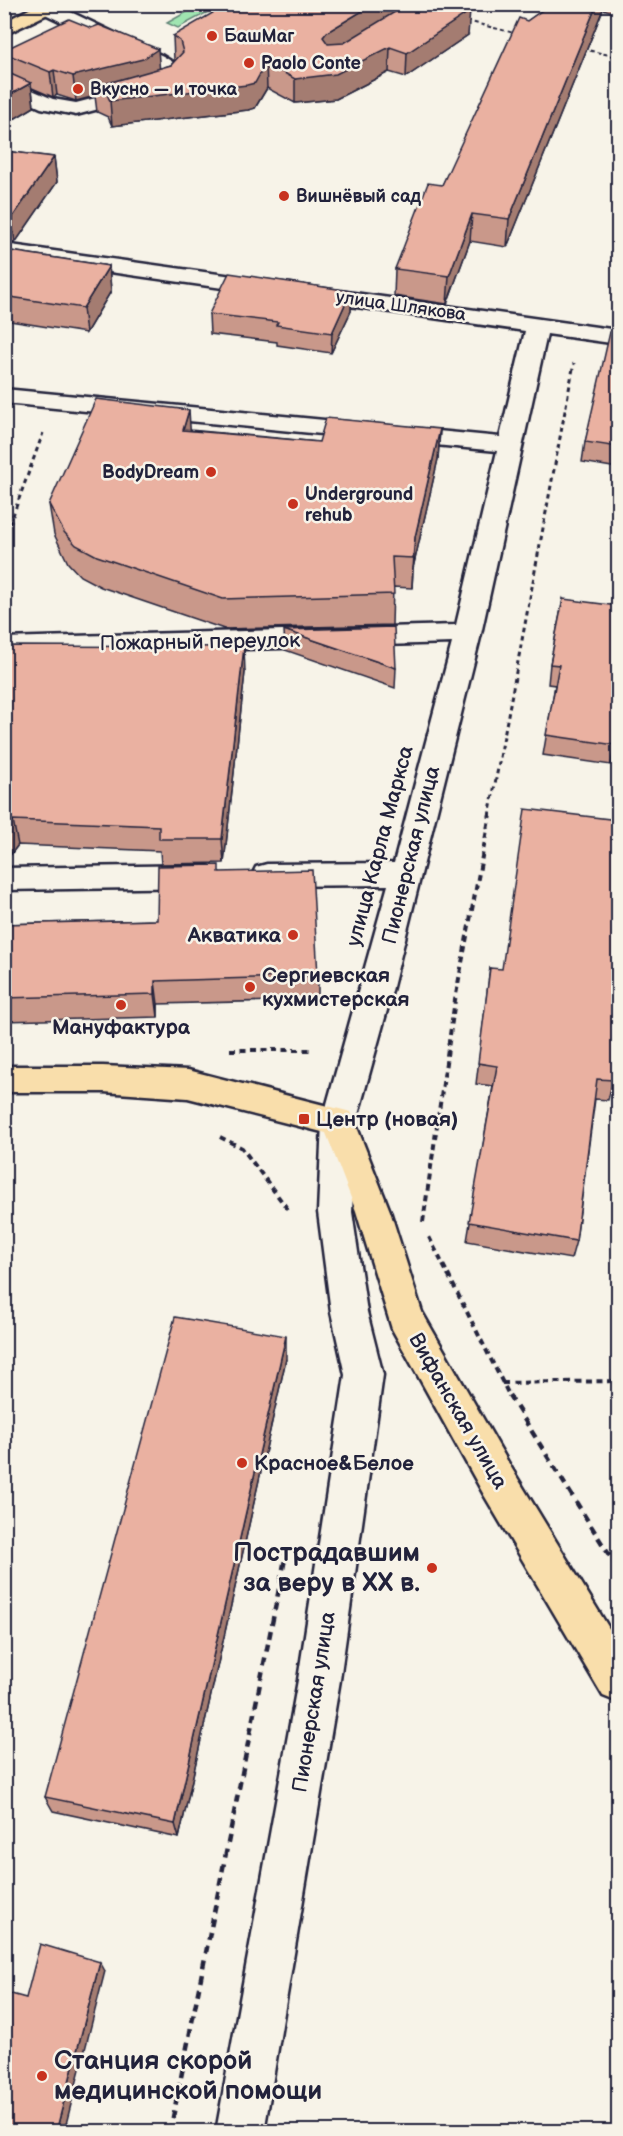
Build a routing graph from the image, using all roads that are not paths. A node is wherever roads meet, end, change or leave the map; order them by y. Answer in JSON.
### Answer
{"nodes":[{"id":1,"x":50,"y":6,"type":"edge"},
{"id":2,"x":4,"y":30,"type":"edge"},
{"id":3,"x":4,"y":84,"type":"edge"},
{"id":4,"x":4,"y":250,"type":"edge"},
{"id":5,"x":537,"y":326,"type":"junction"},
{"id":6,"x":618,"y":337,"type":"edge"},
{"id":7,"x":4,"y":396,"type":"edge"},
{"id":8,"x":509,"y":445,"type":"junction"},
{"id":9,"x":468,"y":634,"type":"junction"},
{"id":10,"x":4,"y":647,"type":"edge"},
{"id":11,"x":406,"y":874,"type":"junction"},
{"id":12,"x":4,"y":879,"type":"edge"},
{"id":13,"x":4,"y":1079,"type":"edge"},
{"id":14,"x":339,"y":1122,"type":"junction"},
{"id":15,"x":618,"y":1681,"type":"edge"},
{"id":16,"x":240,"y":2132,"type":"edge"}],
"edges":[{"from":1,"to":2,"type":"main road"},
{"from":1,"to":3,"type":"street"},
{"from":4,"to":5,"type":"street","name":"улица Шлякова"},
{"from":5,"to":6,"type":"street","name":"улица Шлякова"},
{"from":5,"to":8,"type":"street","name":"Пионерская улица"},
{"from":7,"to":8,"type":"street"},
{"from":8,"to":9,"type":"street","name":"Пионерская улица"},
{"from":9,"to":10,"type":"street","name":"Пожарный переулок"},
{"from":9,"to":11,"type":"street","name":"Пионерская улица"},
{"from":11,"to":12,"type":"street"},
{"from":11,"to":14,"type":"street","name":"Пионерская улица"},
{"from":13,"to":14,"type":"main road"},
{"from":14,"to":15,"type":"main road","name":"Вифанская улица"},
{"from":14,"to":16,"type":"street","name":"Пионерская улица"}]}
